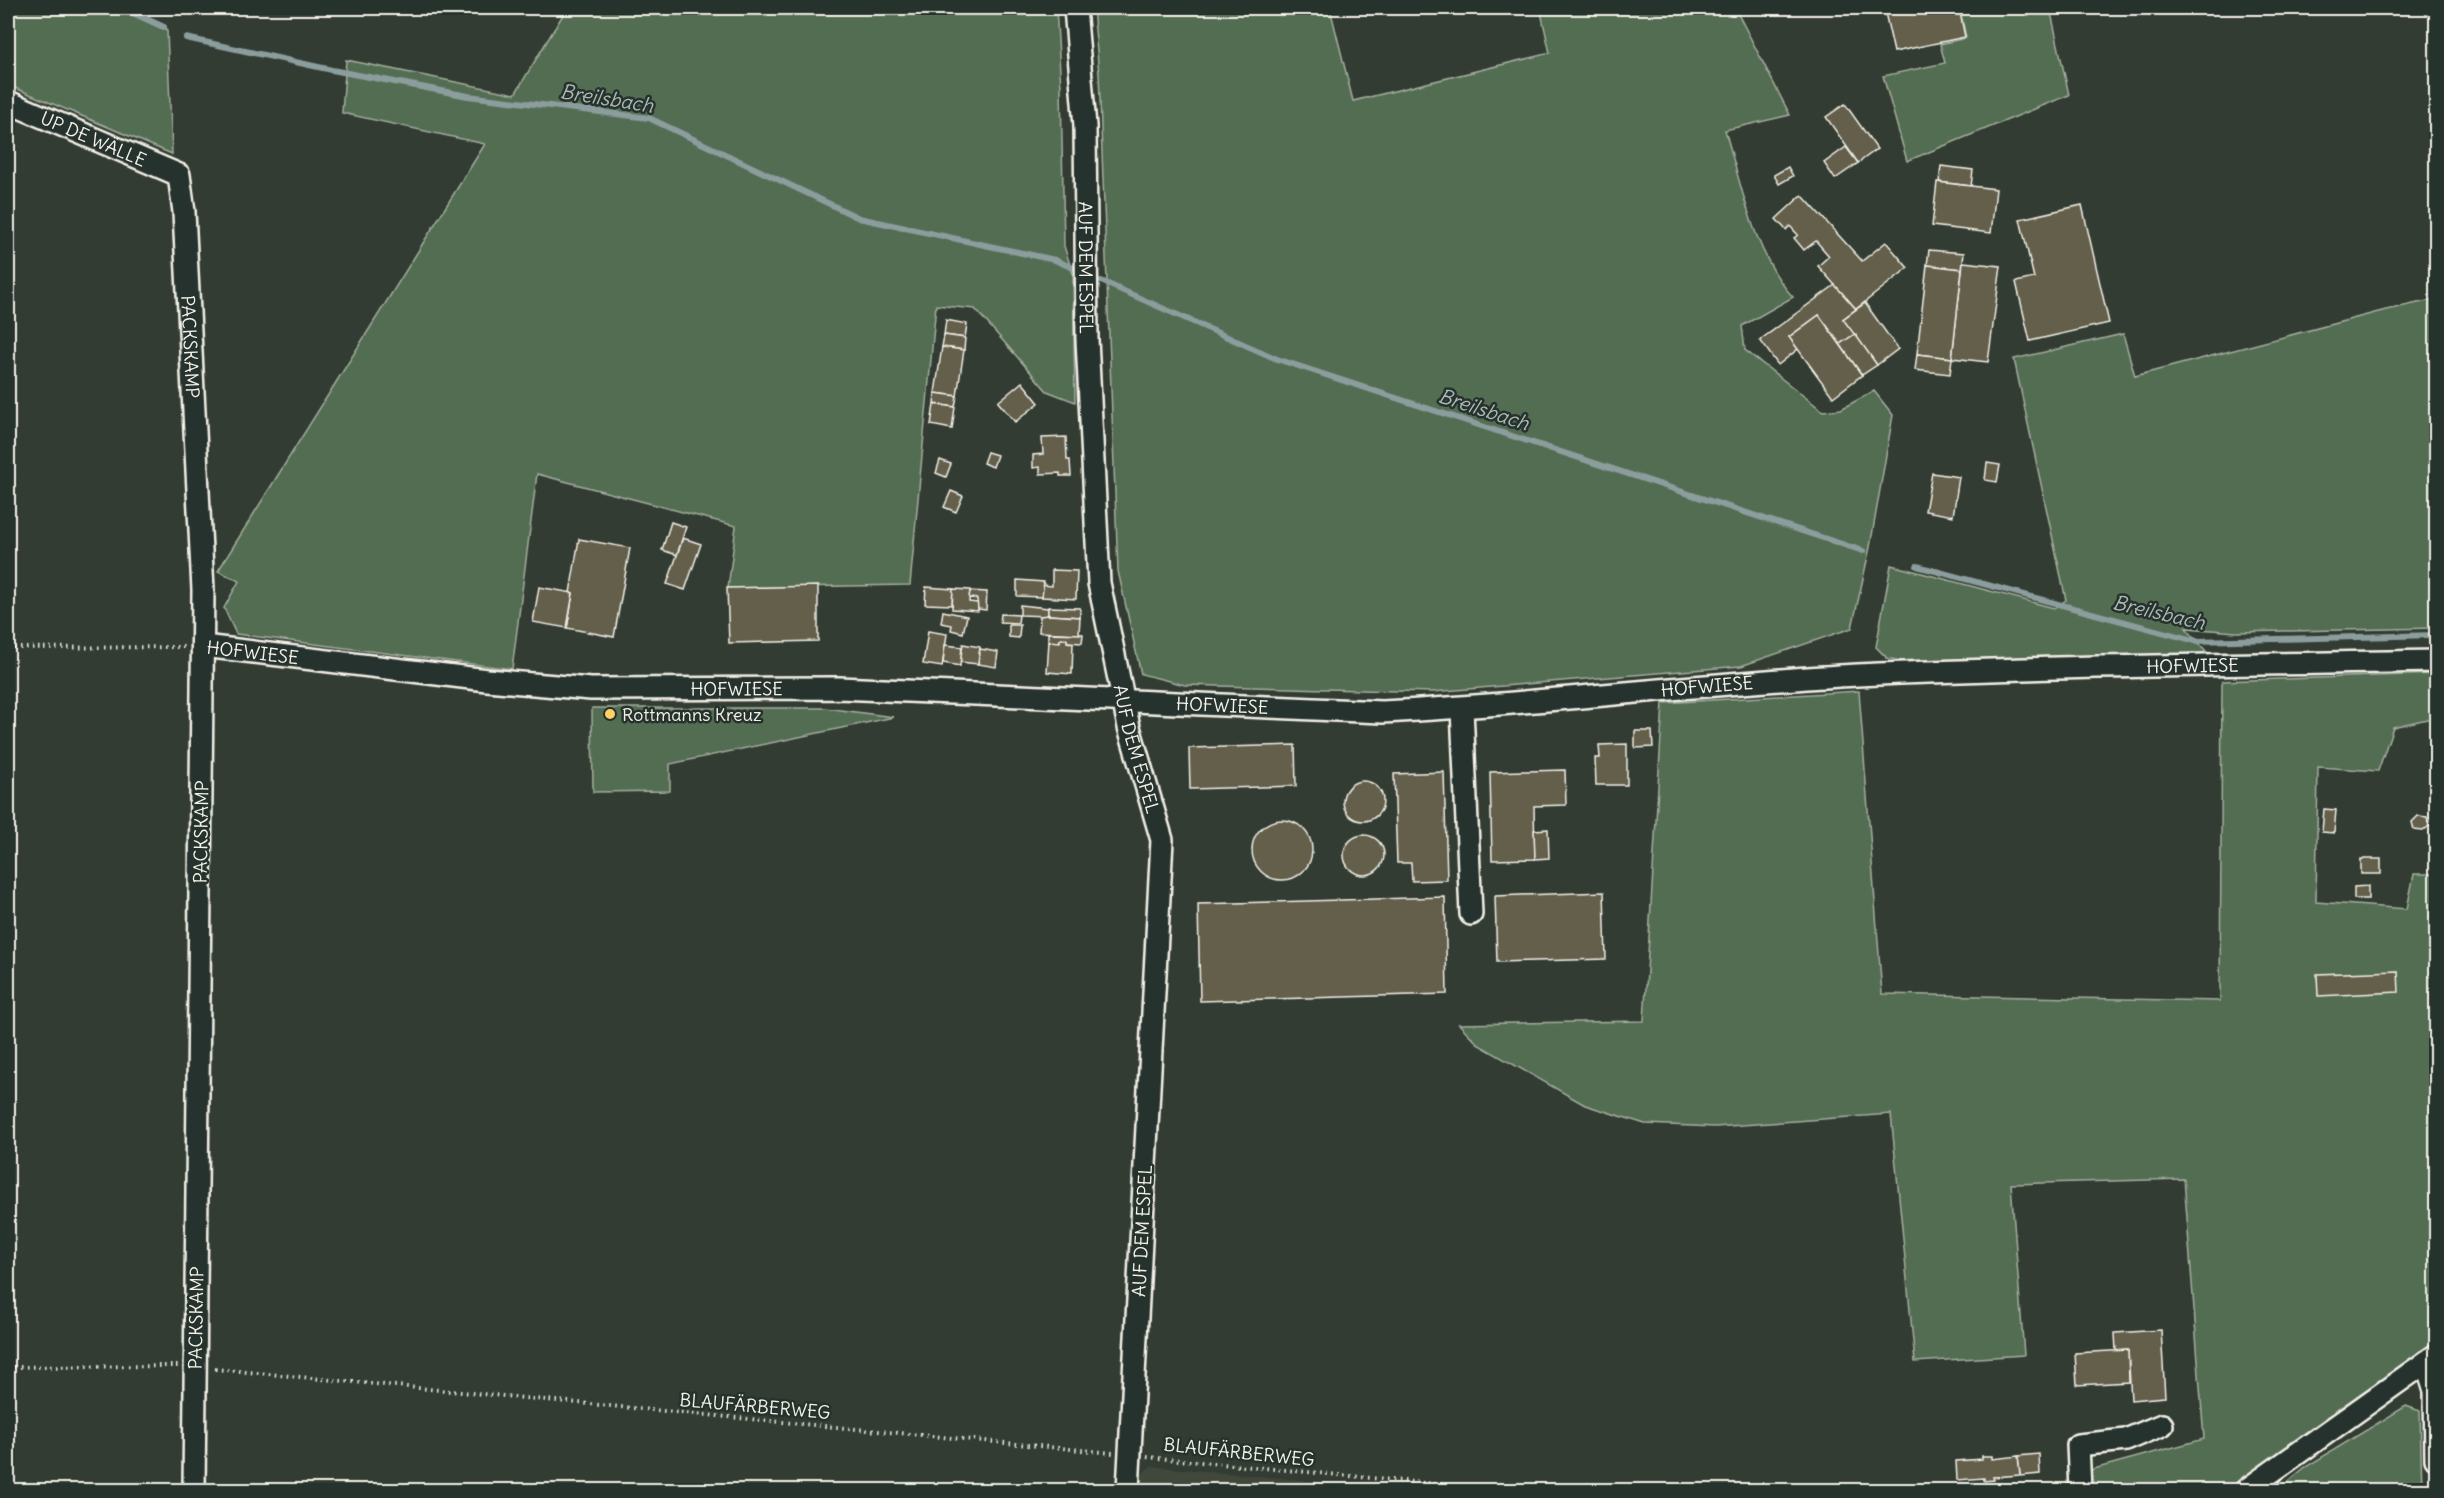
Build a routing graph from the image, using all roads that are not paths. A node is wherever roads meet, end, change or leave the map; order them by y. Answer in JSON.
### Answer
{"nodes":[{"id":1,"x":1075,"y":8,"type":"edge"},
{"id":2,"x":8,"y":102,"type":"edge"},
{"id":3,"x":179,"y":175,"type":"joint"},
{"id":4,"x":203,"y":646,"type":"junction"},
{"id":5,"x":2436,"y":661,"type":"edge"},
{"id":6,"x":1124,"y":699,"type":"junction"},
{"id":7,"x":1462,"y":708,"type":"junction"},
{"id":8,"x":1471,"y":914,"type":"dead end"},
{"id":9,"x":2431,"y":1358,"type":"edge"},
{"id":10,"x":2162,"y":1425,"type":"dead end"},
{"id":11,"x":2436,"y":1459,"type":"edge"},
{"id":12,"x":194,"y":1491,"type":"edge"},
{"id":13,"x":1128,"y":1491,"type":"edge"},
{"id":14,"x":2080,"y":1491,"type":"edge"},
{"id":15,"x":2246,"y":1491,"type":"edge"}],
"edges":[{"from":1,"to":6,"type":"street","name":"AUF DEM ESPEL"},
{"from":2,"to":3,"type":"street","name":"UP DE WÄLLE"},
{"from":3,"to":4,"type":"street","name":"PACKSKAMP"},
{"from":4,"to":6,"type":"street","name":"HOFWIESE"},
{"from":4,"to":12,"type":"street","name":"PACKSKAMP"},
{"from":5,"to":7,"type":"street","name":"HOFWIESE"},
{"from":6,"to":7,"type":"street","name":"HOFWIESE"},
{"from":6,"to":13,"type":"street","name":"AUF DEM ESPEL"},
{"from":7,"to":8,"type":"street"},
{"from":9,"to":11,"type":"street"},
{"from":9,"to":15,"type":"street"},
{"from":10,"to":14,"type":"street"}]}
